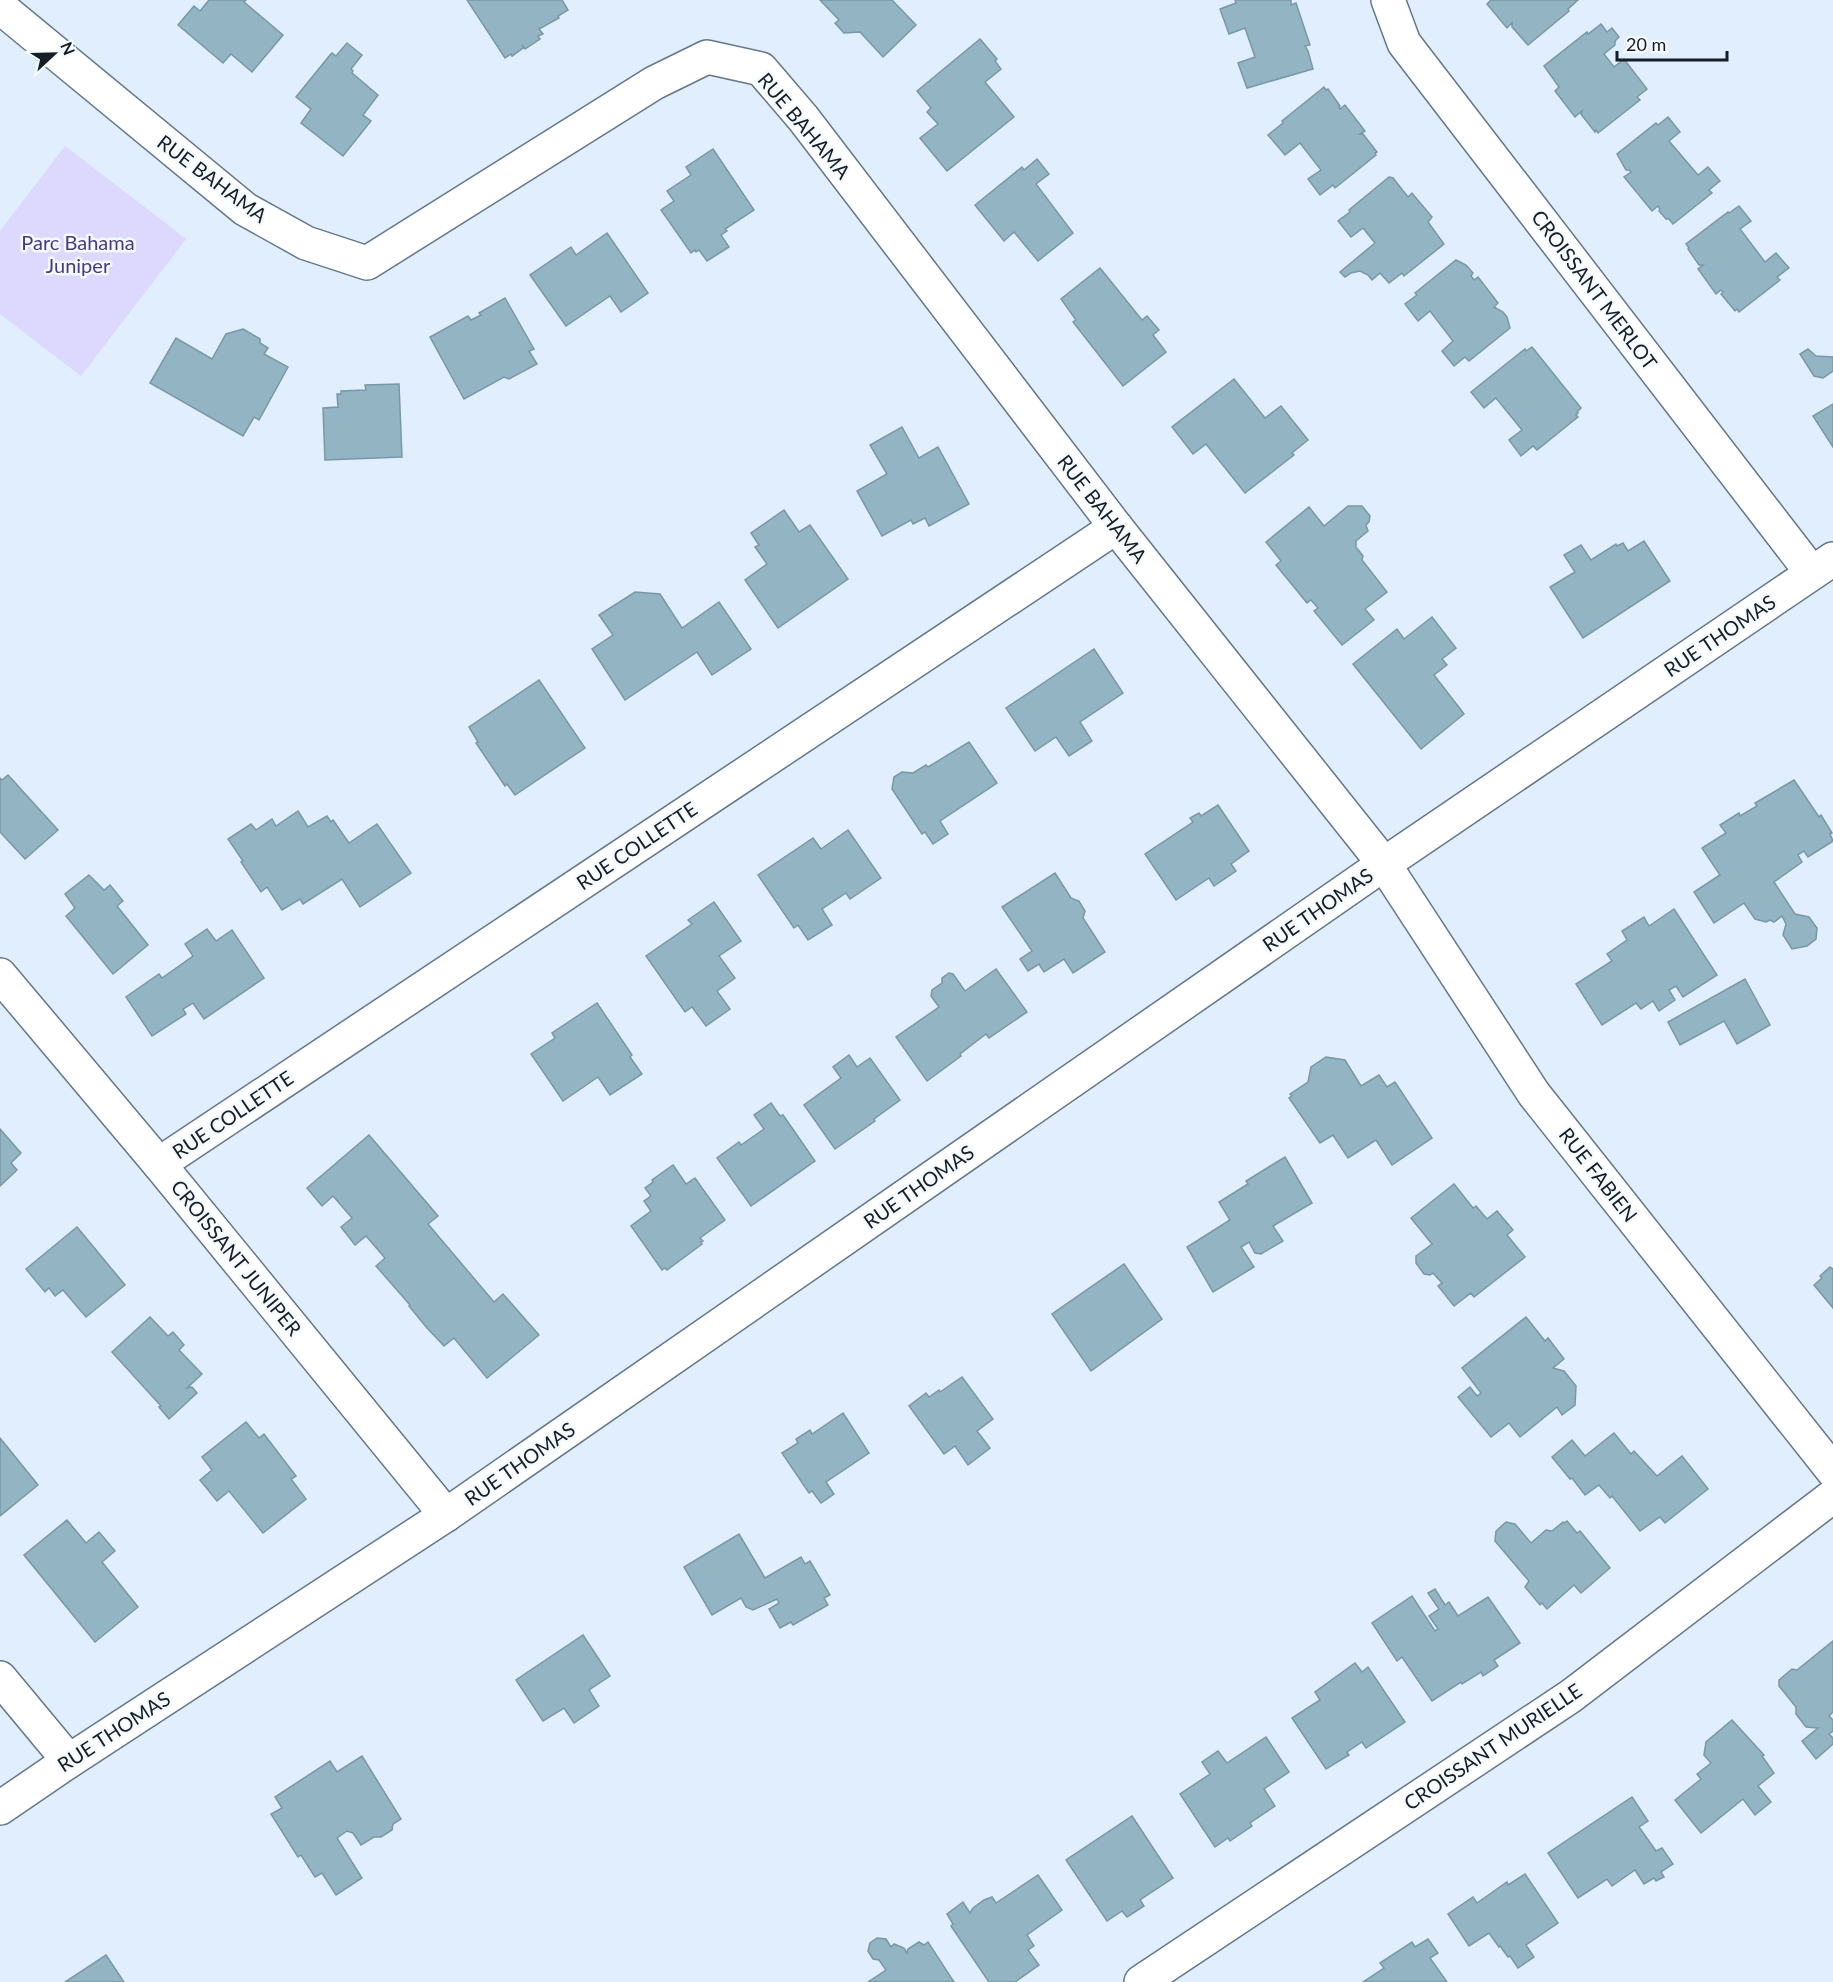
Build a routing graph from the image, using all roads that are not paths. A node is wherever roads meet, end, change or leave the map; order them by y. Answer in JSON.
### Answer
{"nodes":[{"id":1,"x":1388,"y":0,"type":"edge"},
{"id":2,"x":0,"y":7,"type":"edge"},
{"id":3,"x":1116,"y":527,"type":"junction"},
{"id":4,"x":1822,"y":566,"type":"edge"},
{"id":5,"x":1384,"y":864,"type":"junction"},
{"id":6,"x":0,"y":975,"type":"edge"},
{"id":7,"x":159,"y":1164,"type":"junction"},
{"id":8,"x":1833,"y":1471,"type":"edge"},
{"id":9,"x":1833,"y":1496,"type":"edge"},
{"id":10,"x":446,"y":1515,"type":"junction"},
{"id":11,"x":0,"y":1678,"type":"edge"},
{"id":12,"x":69,"y":1761,"type":"junction"},
{"id":13,"x":0,"y":1808,"type":"edge"},
{"id":14,"x":1141,"y":1982,"type":"edge"}],
"edges":[{"from":1,"to":4,"type":"street","name":"CROISSANT MERLOT"},
{"from":2,"to":3,"type":"street","name":"RUE BAHAMA"},
{"from":3,"to":5,"type":"street","name":"RUE BAHAMA"},
{"from":3,"to":7,"type":"street","name":"RUE COLLETTE"},
{"from":4,"to":5,"type":"street","name":"RUE THOMAS"},
{"from":5,"to":8,"type":"street","name":"RUE FABIEN"},
{"from":5,"to":10,"type":"street","name":"RUE THOMAS"},
{"from":6,"to":7,"type":"street","name":"CROISSANT JUNIPER"},
{"from":7,"to":10,"type":"street","name":"CROISSANT JUNIPER"},
{"from":9,"to":14,"type":"street","name":"CROISSANT MURIELLE"},
{"from":10,"to":12,"type":"street","name":"RUE THOMAS"},
{"from":11,"to":12,"type":"street"},
{"from":12,"to":13,"type":"street","name":"RUE THOMAS"}]}
